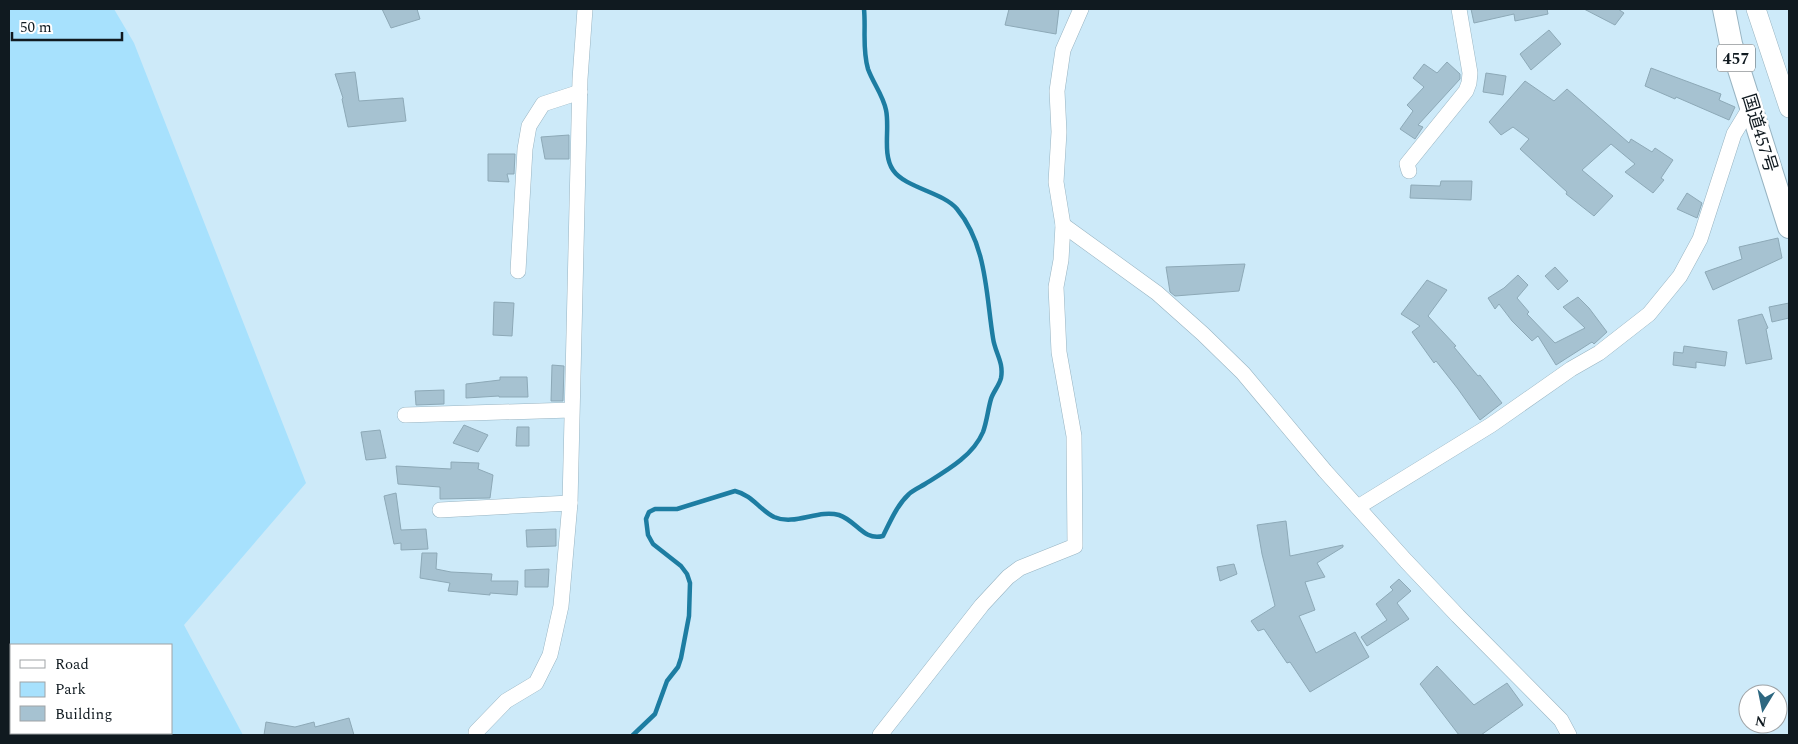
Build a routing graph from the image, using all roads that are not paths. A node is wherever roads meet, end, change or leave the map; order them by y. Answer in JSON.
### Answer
{"nodes":[{"id":1,"x":585,"y":9,"type":"edge"},
{"id":2,"x":1080,"y":9,"type":"edge"},
{"id":3,"x":1459,"y":9,"type":"edge"},
{"id":4,"x":1724,"y":9,"type":"edge"},
{"id":5,"x":1756,"y":9,"type":"edge"},
{"id":6,"x":580,"y":92,"type":"junction"},
{"id":7,"x":1751,"y":106,"type":"junction"},
{"id":8,"x":1789,"y":108,"type":"edge"},
{"id":9,"x":1409,"y":171,"type":"dead end"},
{"id":10,"x":1063,"y":225,"type":"junction"},
{"id":11,"x":1789,"y":227,"type":"edge"},
{"id":12,"x":518,"y":271,"type":"dead end"},
{"id":13,"x":571,"y":410,"type":"junction"},
{"id":14,"x":405,"y":414,"type":"dead end"},
{"id":15,"x":570,"y":503,"type":"junction"},
{"id":16,"x":1358,"y":507,"type":"junction"},
{"id":17,"x":440,"y":510,"type":"dead end"},
{"id":18,"x":476,"y":735,"type":"edge"},
{"id":19,"x":880,"y":735,"type":"edge"},
{"id":20,"x":1569,"y":735,"type":"edge"}],
"edges":[{"from":1,"to":6,"type":"street"},
{"from":2,"to":10,"type":"street"},
{"from":3,"to":9,"type":"street"},
{"from":4,"to":7,"type":"highway","name":"国道457号","number":"457"},
{"from":5,"to":8,"type":"main road"},
{"from":6,"to":12,"type":"street"},
{"from":6,"to":13,"type":"street"},
{"from":7,"to":11,"type":"highway","name":"国道457号","number":"457"},
{"from":7,"to":16,"type":"street"},
{"from":10,"to":16,"type":"street"},
{"from":10,"to":19,"type":"street"},
{"from":13,"to":14,"type":"street"},
{"from":13,"to":15,"type":"street"},
{"from":15,"to":17,"type":"street"},
{"from":15,"to":18,"type":"street"},
{"from":16,"to":20,"type":"street"}]}
